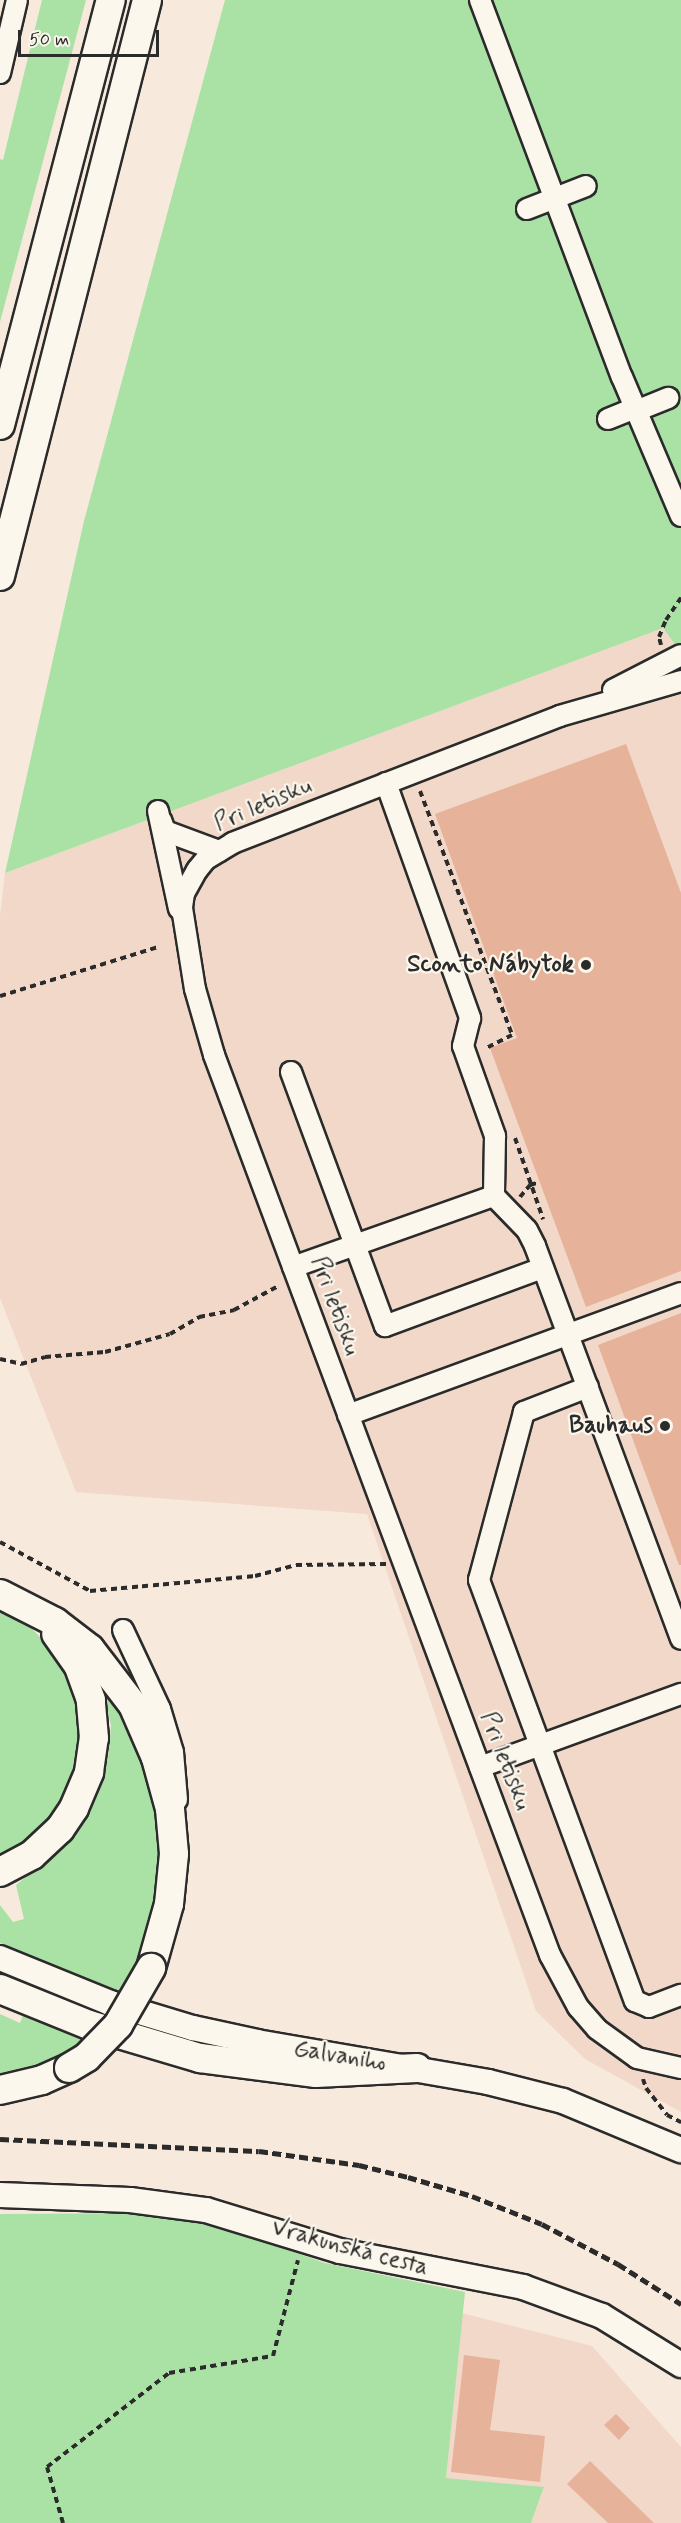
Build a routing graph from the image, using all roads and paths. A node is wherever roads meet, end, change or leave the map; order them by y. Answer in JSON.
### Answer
{"nodes":[{"id":1,"x":18,"y":0,"type":"edge"},
{"id":2,"x":111,"y":0,"type":"edge"},
{"id":3,"x":147,"y":0,"type":"edge"},
{"id":4,"x":480,"y":0,"type":"edge"},
{"id":5,"x":0,"y":73,"type":"edge"},
{"id":6,"x":586,"y":186,"type":"dead end"},
{"id":7,"x":555,"y":198,"type":"junction"},
{"id":8,"x":527,"y":209,"type":"dead end"},
{"id":9,"x":668,"y":398,"type":"dead end"},
{"id":10,"x":636,"y":410,"type":"junction"},
{"id":11,"x":608,"y":419,"type":"dead end"},
{"id":12,"x":0,"y":425,"type":"edge"},
{"id":13,"x":681,"y":516,"type":"edge"},
{"id":14,"x":0,"y":576,"type":"edge"},
{"id":15,"x":681,"y":598,"type":"edge"},
{"id":16,"x":661,"y":648,"type":"dead end"},
{"id":17,"x":681,"y":655,"type":"edge"},
{"id":18,"x":681,"y":681,"type":"edge"},
{"id":19,"x":560,"y":716,"type":"junction"},
{"id":20,"x":386,"y":783,"type":"junction"},
{"id":21,"x":420,"y":791,"type":"dead end"},
{"id":22,"x":219,"y":851,"type":"junction"},
{"id":23,"x":185,"y":939,"type":"junction"},
{"id":24,"x":158,"y":947,"type":"dead end"},
{"id":25,"x":0,"y":996,"type":"edge"},
{"id":26,"x":487,"y":1058,"type":"dead end"},
{"id":27,"x":291,"y":1072,"type":"dead end"},
{"id":28,"x":512,"y":1132,"type":"dead end"},
{"id":29,"x":540,"y":1182,"type":"dead end"},
{"id":30,"x":530,"y":1185,"type":"junction"},
{"id":31,"x":494,"y":1196,"type":"junction"},
{"id":32,"x":515,"y":1203,"type":"dead end"},
{"id":33,"x":547,"y":1227,"type":"dead end"},
{"id":34,"x":354,"y":1245,"type":"junction"},
{"id":35,"x":543,"y":1268,"type":"junction"},
{"id":36,"x":295,"y":1271,"type":"junction"},
{"id":37,"x":681,"y":1293,"type":"edge"},
{"id":38,"x":568,"y":1335,"type":"junction"},
{"id":39,"x":0,"y":1359,"type":"edge"},
{"id":40,"x":588,"y":1387,"type":"junction"},
{"id":41,"x":348,"y":1415,"type":"junction"},
{"id":42,"x":0,"y":1542,"type":"edge"},
{"id":43,"x":405,"y":1567,"type":"junction"},
{"id":44,"x":6,"y":1597,"type":"edge"},
{"id":45,"x":123,"y":1630,"type":"dead end"},
{"id":46,"x":681,"y":1639,"type":"edge"},
{"id":47,"x":681,"y":1694,"type":"edge"},
{"id":48,"x":540,"y":1745,"type":"junction"},
{"id":49,"x":480,"y":1767,"type":"junction"},
{"id":50,"x":174,"y":1854,"type":"junction"},
{"id":51,"x":0,"y":1872,"type":"edge"},
{"id":52,"x":0,"y":1958,"type":"edge"},
{"id":53,"x":0,"y":1989,"type":"edge"},
{"id":54,"x":681,"y":1995,"type":"edge"},
{"id":55,"x":637,"y":2058,"type":"junction"},
{"id":56,"x":417,"y":2068,"type":"junction"},
{"id":57,"x":681,"y":2068,"type":"edge"},
{"id":58,"x":0,"y":2090,"type":"edge"},
{"id":59,"x":681,"y":2122,"type":"edge"},
{"id":60,"x":681,"y":2150,"type":"edge"},
{"id":61,"x":0,"y":2195,"type":"edge"},
{"id":62,"x":303,"y":2239,"type":"junction"},
{"id":63,"x":681,"y":2366,"type":"edge"},
{"id":64,"x":63,"y":2523,"type":"edge"}],
"edges":[{"from":1,"to":5,"type":"street"},
{"from":2,"to":12,"type":"highway"},
{"from":3,"to":14,"type":"highway"},
{"from":4,"to":7,"type":"street"},
{"from":6,"to":7,"type":"street"},
{"from":7,"to":8,"type":"street"},
{"from":7,"to":10,"type":"street"},
{"from":9,"to":10,"type":"street"},
{"from":10,"to":11,"type":"street"},
{"from":10,"to":13,"type":"street"},
{"from":15,"to":16,"type":"path"},
{"from":17,"to":19,"type":"street","name":"Pri letisku"},
{"from":18,"to":19,"type":"street","name":"Pri letisku"},
{"from":19,"to":20,"type":"street","name":"Pri letisku"},
{"from":20,"to":22,"type":"street","name":"Pri letisku"},
{"from":20,"to":31,"type":"street"},
{"from":21,"to":26,"type":"path"},
{"from":22,"to":23,"type":"street","name":"Pri letisku"},
{"from":22,"to":23,"type":"street"},
{"from":23,"to":36,"type":"street","name":"Pri letisku"},
{"from":24,"to":25,"type":"path"},
{"from":27,"to":34,"type":"street"},
{"from":28,"to":30,"type":"path"},
{"from":29,"to":30,"type":"path"},
{"from":30,"to":32,"type":"path"},
{"from":30,"to":33,"type":"path"},
{"from":31,"to":34,"type":"street"},
{"from":31,"to":35,"type":"street"},
{"from":34,"to":35,"type":"street"},
{"from":34,"to":36,"type":"street"},
{"from":35,"to":38,"type":"street"},
{"from":36,"to":39,"type":"path"},
{"from":36,"to":41,"type":"street","name":"Pri letisku"},
{"from":37,"to":38,"type":"street"},
{"from":38,"to":40,"type":"street"},
{"from":38,"to":41,"type":"street"},
{"from":40,"to":46,"type":"street"},
{"from":40,"to":48,"type":"street"},
{"from":41,"to":43,"type":"street","name":"Pri letisku"},
{"from":42,"to":43,"type":"path"},
{"from":43,"to":49,"type":"street","name":"Pri letisku"},
{"from":44,"to":50,"type":"highway"},
{"from":44,"to":51,"type":"highway"},
{"from":45,"to":50,"type":"street"},
{"from":47,"to":48,"type":"street"},
{"from":48,"to":49,"type":"street"},
{"from":48,"to":54,"type":"street"},
{"from":49,"to":55,"type":"street","name":"Pri letisku"},
{"from":50,"to":58,"type":"highway","bridge":true},
{"from":52,"to":56,"type":"main road","name":"Galvaniho"},
{"from":53,"to":56,"type":"highway"},
{"from":55,"to":57,"type":"street","name":"Pri letisku"},
{"from":55,"to":59,"type":"path"},
{"from":56,"to":60,"type":"main road","name":"Galvaniho"},
{"from":61,"to":62,"type":"main road","name":"Vrakunská cesta"},
{"from":62,"to":63,"type":"main road","name":"Vrakunská cesta"},
{"from":62,"to":64,"type":"path"}]}
